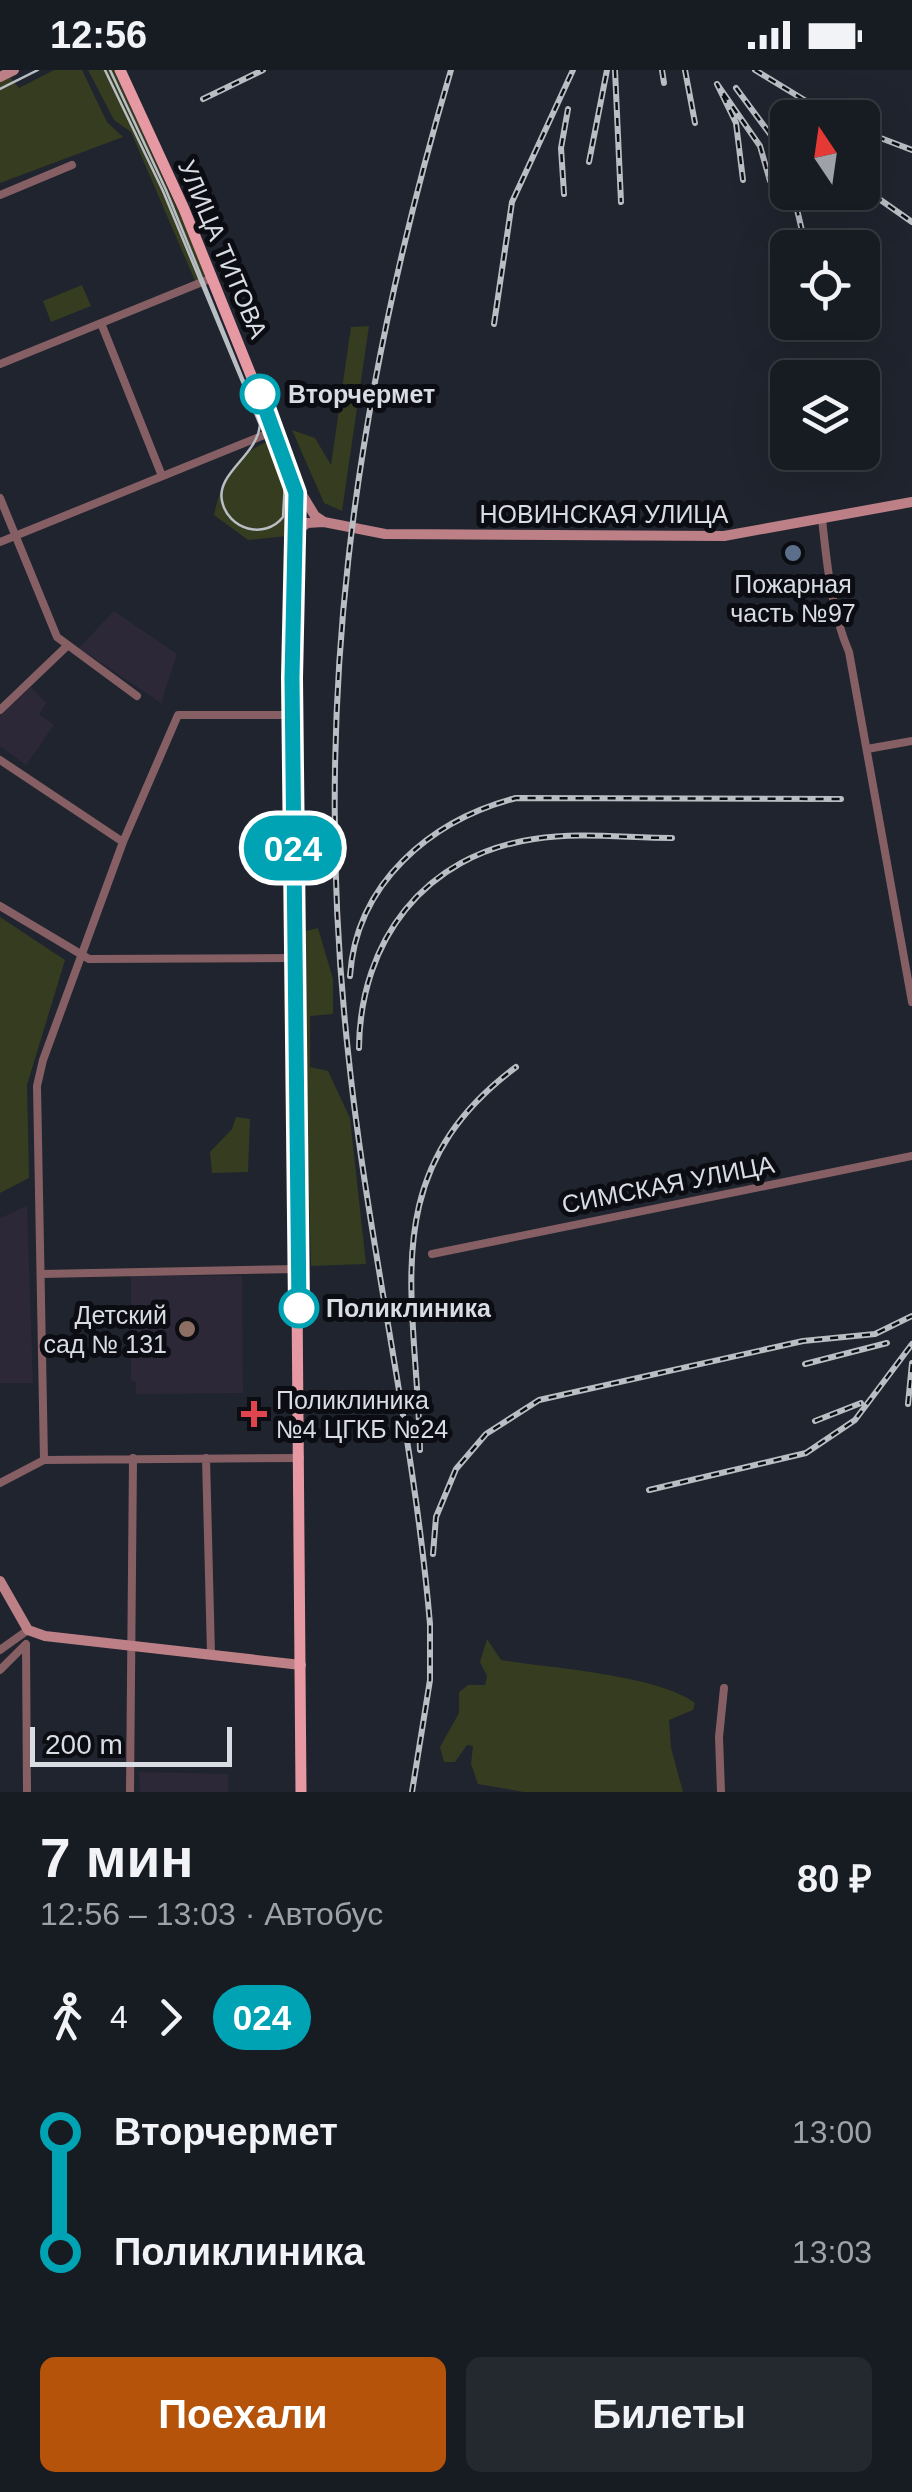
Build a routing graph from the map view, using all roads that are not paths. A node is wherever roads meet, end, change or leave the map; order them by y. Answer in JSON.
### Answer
{"nodes":[{"id":1,"x":14,"y":70,"type":"edge"},
{"id":2,"x":120,"y":70,"type":"edge"},
{"id":3,"x":0,"y":78,"type":"edge"},
{"id":4,"x":72,"y":166,"type":"dead end"},
{"id":5,"x":0,"y":195,"type":"edge"},
{"id":6,"x":212,"y":278,"type":"junction"},
{"id":7,"x":101,"y":323,"type":"junction"},
{"id":8,"x":0,"y":364,"type":"edge"},
{"id":9,"x":275,"y":431,"type":"junction"},
{"id":10,"x":162,"y":476,"type":"junction"},
{"id":11,"x":294,"y":482,"type":"junction"},
{"id":12,"x":0,"y":498,"type":"edge"},
{"id":13,"x":912,"y":502,"type":"edge"},
{"id":14,"x":822,"y":519,"type":"junction"},
{"id":15,"x":324,"y":522,"type":"junction"},
{"id":16,"x":293,"y":534,"type":"junction"},
{"id":17,"x":16,"y":535,"type":"junction"},
{"id":18,"x":0,"y":542,"type":"edge"},
{"id":19,"x":67,"y":646,"type":"junction"},
{"id":20,"x":137,"y":696,"type":"dead end"},
{"id":21,"x":0,"y":710,"type":"edge"},
{"id":22,"x":292,"y":715,"type":"junction"},
{"id":23,"x":912,"y":742,"type":"edge"},
{"id":24,"x":867,"y":748,"type":"junction"},
{"id":25,"x":0,"y":760,"type":"edge"},
{"id":26,"x":123,"y":842,"type":"junction"},
{"id":27,"x":0,"y":906,"type":"edge"},
{"id":28,"x":81,"y":957,"type":"junction"},
{"id":29,"x":294,"y":958,"type":"junction"},
{"id":30,"x":912,"y":1002,"type":"edge"},
{"id":31,"x":912,"y":1156,"type":"edge"},
{"id":32,"x":432,"y":1254,"type":"dead end"},
{"id":33,"x":299,"y":1269,"type":"junction"},
{"id":34,"x":41,"y":1274,"type":"junction"},
{"id":35,"x":133,"y":1458,"type":"junction"},
{"id":36,"x":206,"y":1458,"type":"junction"},
{"id":37,"x":300,"y":1458,"type":"junction"},
{"id":38,"x":44,"y":1460,"type":"junction"},
{"id":39,"x":0,"y":1483,"type":"edge"},
{"id":40,"x":0,"y":1581,"type":"edge"},
{"id":41,"x":28,"y":1630,"type":"junction"},
{"id":42,"x":26,"y":1645,"type":"junction"},
{"id":43,"x":129,"y":1645,"type":"junction"},
{"id":44,"x":0,"y":1650,"type":"edge"},
{"id":45,"x":211,"y":1654,"type":"junction"},
{"id":46,"x":301,"y":1665,"type":"junction"},
{"id":47,"x":0,"y":1670,"type":"edge"},
{"id":48,"x":724,"y":1688,"type":"dead end"},
{"id":49,"x":27,"y":1792,"type":"edge"},
{"id":50,"x":130,"y":1792,"type":"edge"},
{"id":51,"x":301,"y":1792,"type":"edge"},
{"id":52,"x":722,"y":1792,"type":"edge"}],
"edges":[{"from":1,"to":3,"type":"main road"},
{"from":2,"to":6,"type":"main road","name":"УЛИЦА ТИТОВА"},
{"from":4,"to":5,"type":"street"},
{"from":6,"to":7,"type":"street"},
{"from":6,"to":9,"type":"main road","name":"УЛИЦА ТИТОВА"},
{"from":7,"to":8,"type":"street"},
{"from":7,"to":10,"type":"street"},
{"from":9,"to":10,"type":"street"},
{"from":9,"to":11,"type":"main road","name":"УЛИЦА ТИТОВА"},
{"from":10,"to":17,"type":"street"},
{"from":11,"to":15,"type":"main road","name":"УЛИЦА ТИТОВА"},
{"from":11,"to":16,"type":"main road"},
{"from":12,"to":17,"type":"street"},
{"from":13,"to":14,"type":"main road","name":"НОВИНСКАЯ УЛИЦА"},
{"from":14,"to":15,"type":"main road","name":"НОВИНСКАЯ УЛИЦА"},
{"from":14,"to":24,"type":"street"},
{"from":15,"to":16,"type":"main road"},
{"from":16,"to":22,"type":"main road"},
{"from":17,"to":18,"type":"street"},
{"from":17,"to":19,"type":"street"},
{"from":19,"to":20,"type":"street"},
{"from":19,"to":21,"type":"street"},
{"from":22,"to":26,"type":"street"},
{"from":22,"to":29,"type":"main road"},
{"from":23,"to":24,"type":"street"},
{"from":24,"to":30,"type":"street"},
{"from":25,"to":26,"type":"street"},
{"from":26,"to":28,"type":"street"},
{"from":27,"to":28,"type":"street"},
{"from":28,"to":29,"type":"street"},
{"from":28,"to":34,"type":"street"},
{"from":29,"to":33,"type":"main road"},
{"from":31,"to":32,"type":"street","name":"СИМСКАЯ УЛИЦА"},
{"from":33,"to":34,"type":"street"},
{"from":33,"to":37,"type":"main road"},
{"from":34,"to":38,"type":"street"},
{"from":35,"to":36,"type":"street"},
{"from":35,"to":38,"type":"street"},
{"from":35,"to":43,"type":"street"},
{"from":36,"to":37,"type":"street"},
{"from":36,"to":45,"type":"street"},
{"from":37,"to":46,"type":"main road"},
{"from":38,"to":39,"type":"street"},
{"from":40,"to":41,"type":"main road"},
{"from":41,"to":42,"type":"street"},
{"from":41,"to":43,"type":"main road"},
{"from":41,"to":44,"type":"street"},
{"from":42,"to":47,"type":"street"},
{"from":42,"to":49,"type":"street"},
{"from":43,"to":45,"type":"main road"},
{"from":43,"to":50,"type":"street"},
{"from":45,"to":46,"type":"main road"},
{"from":46,"to":51,"type":"main road"},
{"from":48,"to":52,"type":"street"}]}
